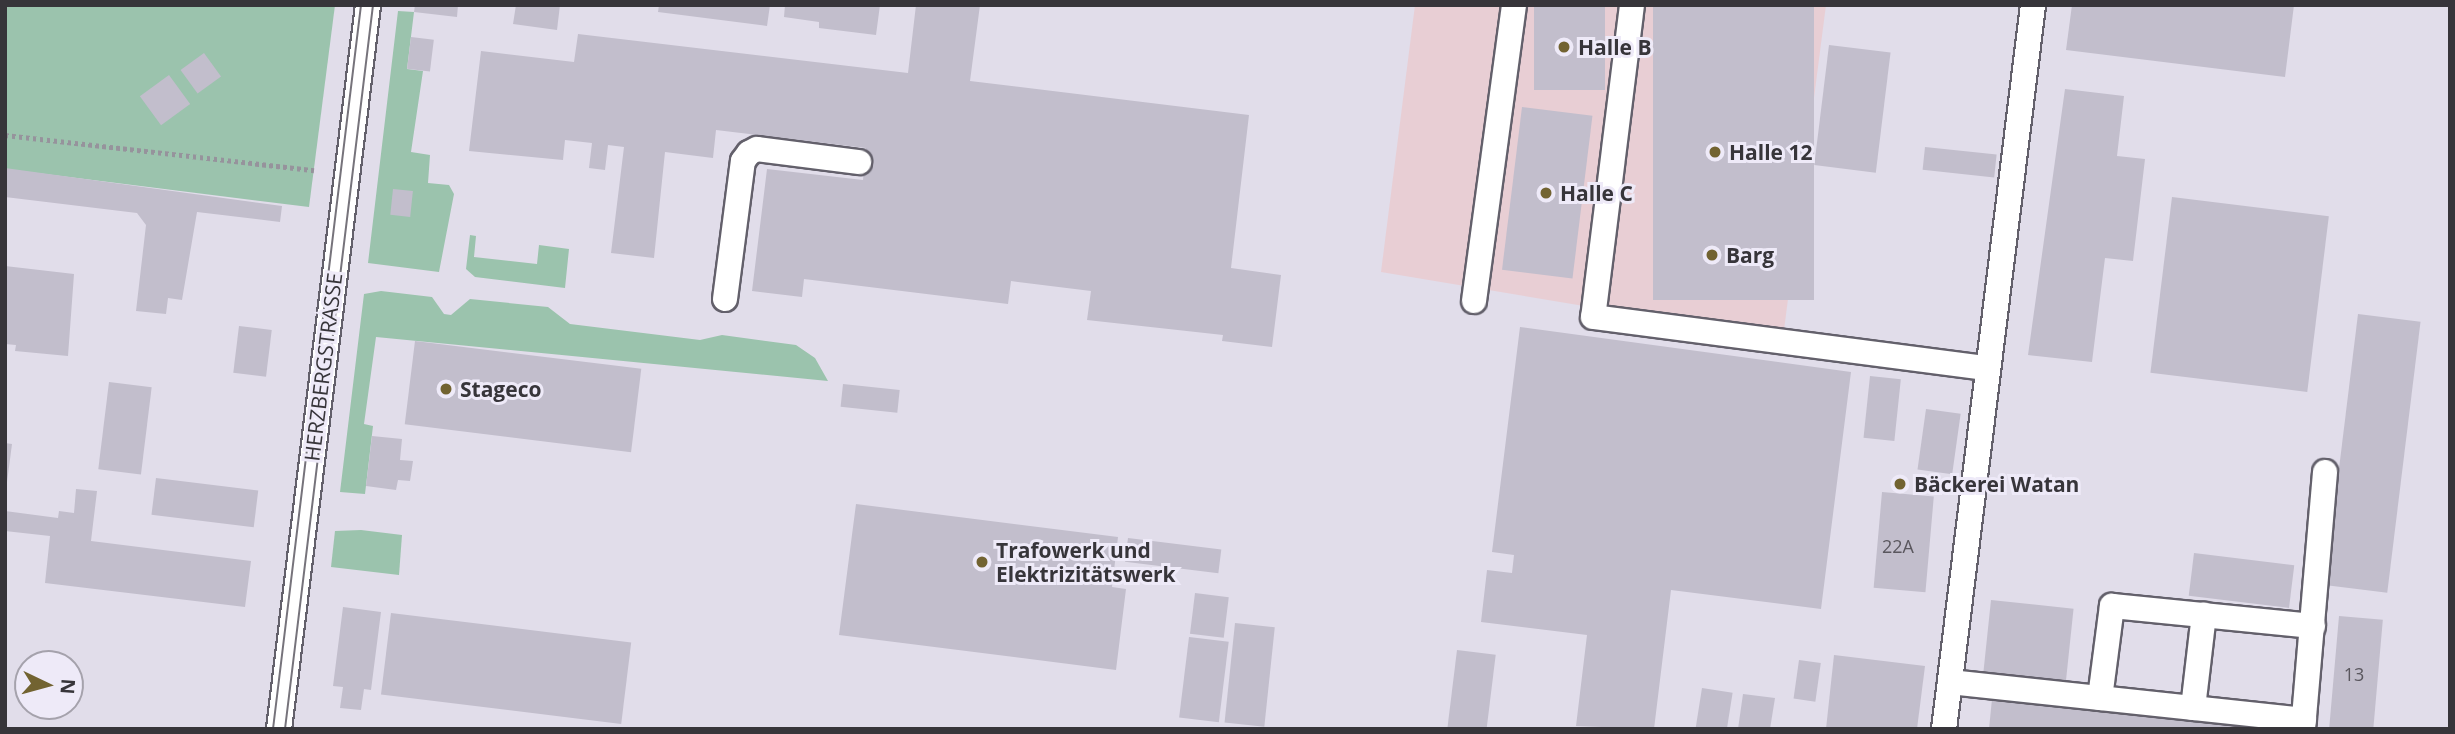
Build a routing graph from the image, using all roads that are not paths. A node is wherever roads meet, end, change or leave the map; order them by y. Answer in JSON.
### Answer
{"nodes":[{"id":1,"x":368,"y":5,"type":"edge"},
{"id":2,"x":1514,"y":5,"type":"edge"},
{"id":3,"x":1632,"y":5,"type":"edge"},
{"id":4,"x":2033,"y":5,"type":"edge"},
{"id":5,"x":859,"y":162,"type":"dead end"},
{"id":6,"x":725,"y":299,"type":"dead end"},
{"id":7,"x":1474,"y":301,"type":"dead end"},
{"id":8,"x":1988,"y":368,"type":"junction"},
{"id":9,"x":2325,"y":471,"type":"dead end"},
{"id":10,"x":2204,"y":615,"type":"junction"},
{"id":11,"x":2313,"y":626,"type":"junction"},
{"id":12,"x":1950,"y":682,"type":"junction"},
{"id":13,"x":2100,"y":698,"type":"junction"},
{"id":14,"x":2193,"y":708,"type":"junction"},
{"id":15,"x":2304,"y":724,"type":"edge"},
{"id":16,"x":279,"y":729,"type":"edge"},
{"id":17,"x":1944,"y":729,"type":"edge"}],
"edges":[{"from":1,"to":16,"type":"street","name":"HERZBERGSTRASSE"},
{"from":2,"to":7,"type":"street"},
{"from":3,"to":8,"type":"street"},
{"from":4,"to":8,"type":"street"},
{"from":5,"to":6,"type":"street"},
{"from":8,"to":12,"type":"street"},
{"from":9,"to":11,"type":"street"},
{"from":10,"to":11,"type":"street"},
{"from":10,"to":13,"type":"street"},
{"from":10,"to":14,"type":"street"},
{"from":11,"to":15,"type":"street"},
{"from":12,"to":13,"type":"street"},
{"from":12,"to":17,"type":"street"},
{"from":13,"to":14,"type":"street"},
{"from":14,"to":15,"type":"street"}]}
